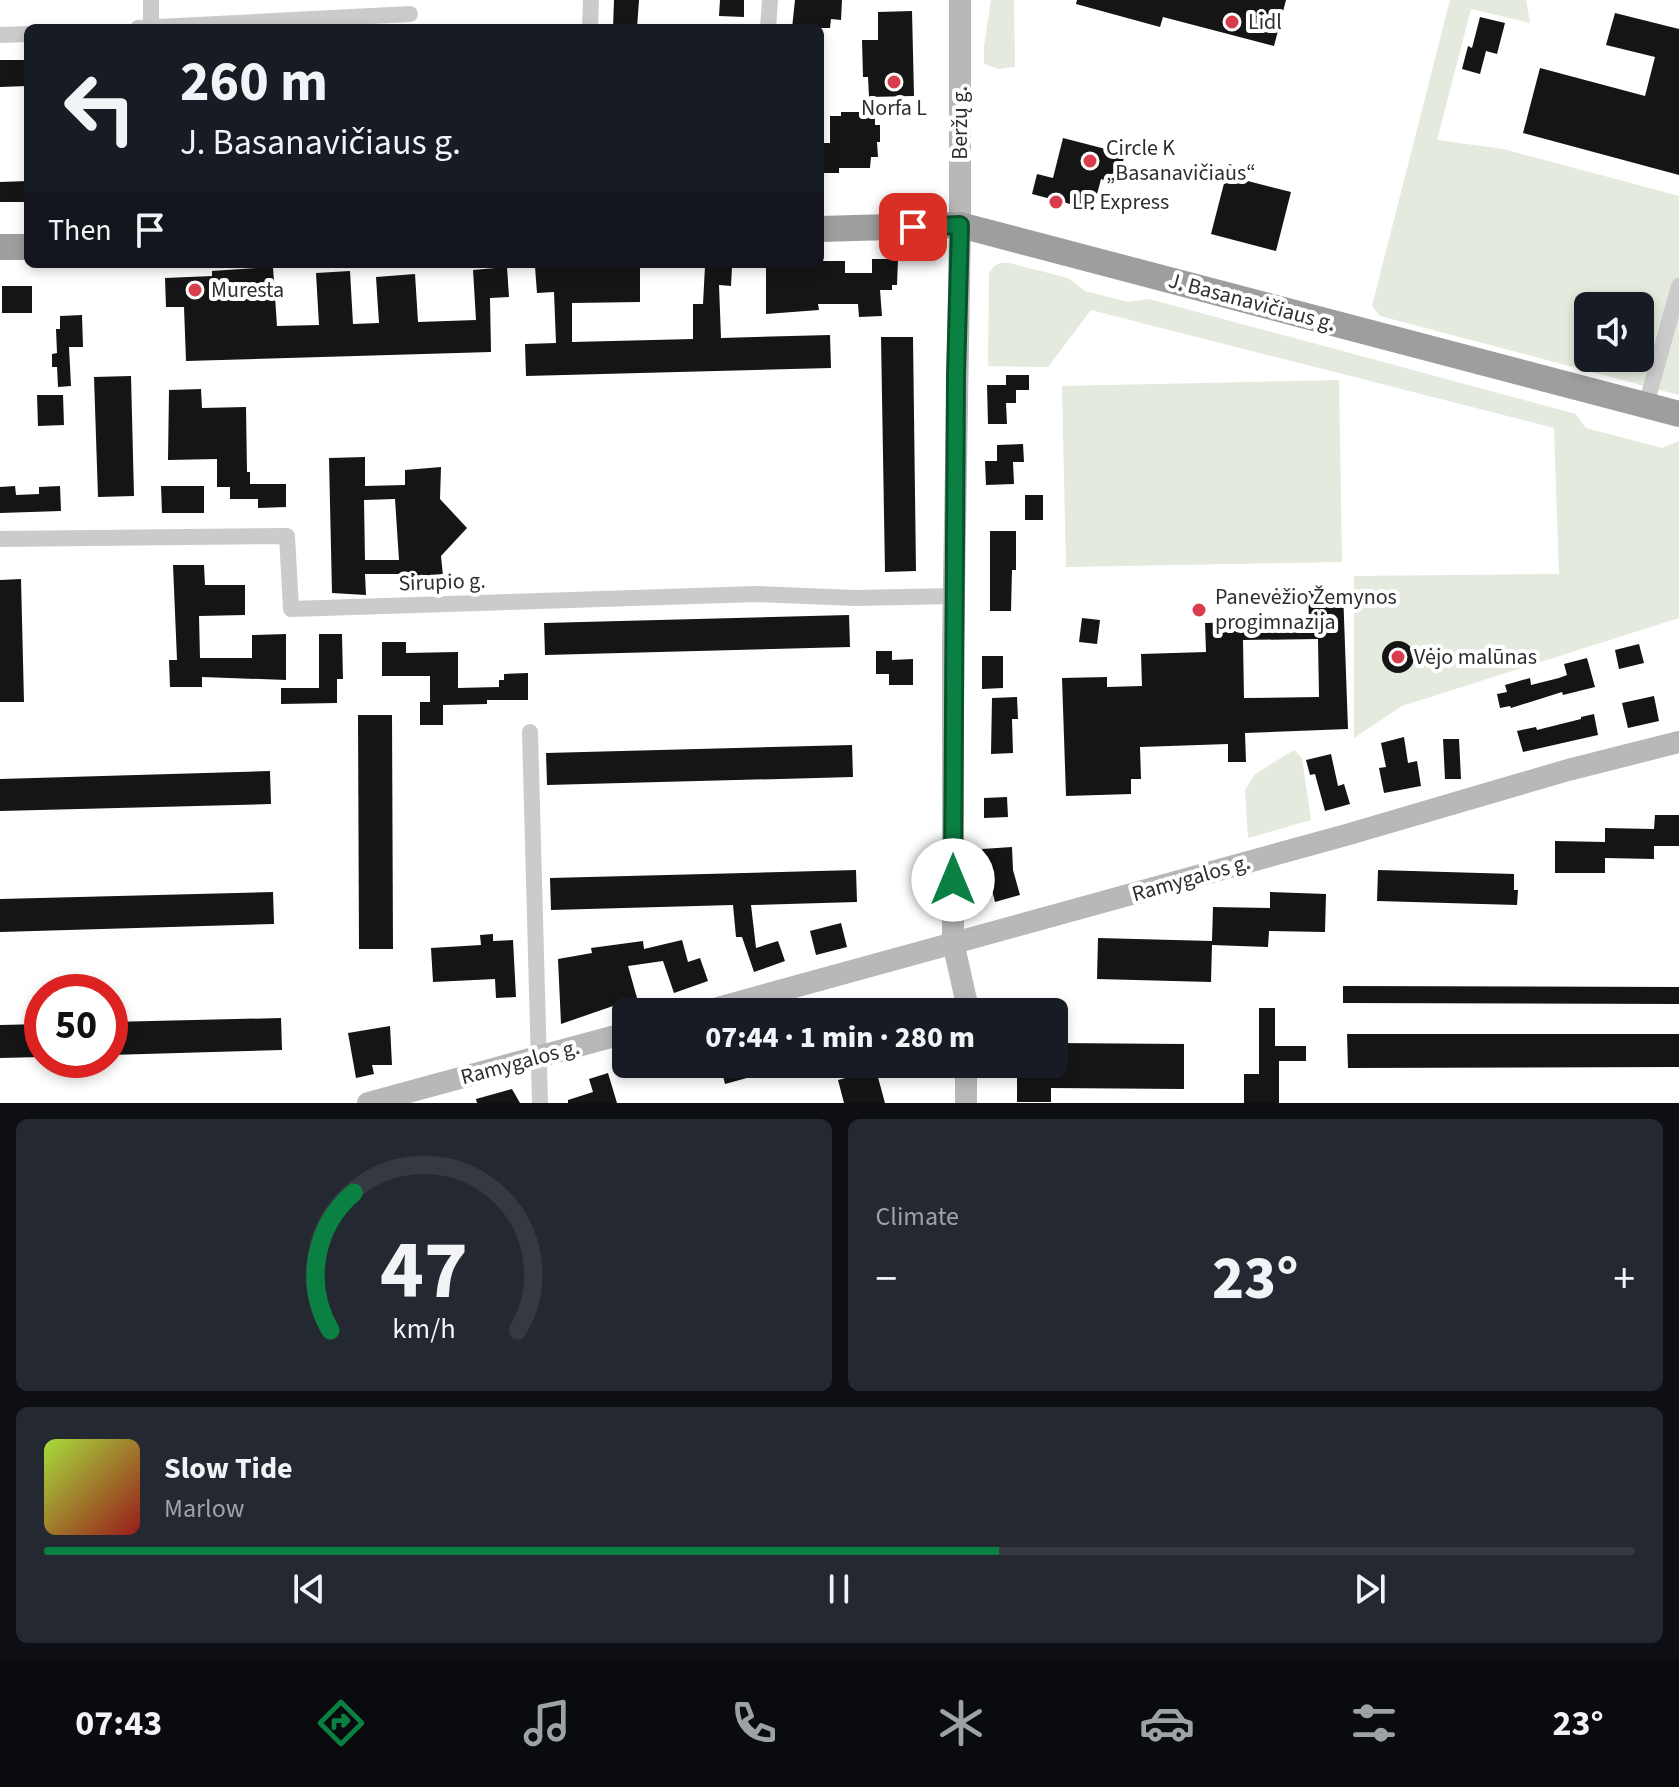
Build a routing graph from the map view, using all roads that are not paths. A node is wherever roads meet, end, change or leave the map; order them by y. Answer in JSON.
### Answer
{"nodes":[{"id":1,"x":151,"y":0,"type":"edge"},
{"id":2,"x":591,"y":0,"type":"edge"},
{"id":3,"x":770,"y":0,"type":"edge"},
{"id":4,"x":960,"y":0,"type":"edge"},
{"id":5,"x":410,"y":14,"type":"dead end"},
{"id":6,"x":151,"y":24,"type":"edge"},
{"id":7,"x":225,"y":24,"type":"edge"},
{"id":8,"x":590,"y":24,"type":"edge"},
{"id":9,"x":768,"y":24,"type":"edge"},
{"id":10,"x":24,"y":34,"type":"edge"},
{"id":11,"x":0,"y":35,"type":"edge"},
{"id":12,"x":960,"y":225,"type":"junction"},
{"id":13,"x":824,"y":229,"type":"edge"},
{"id":14,"x":0,"y":247,"type":"edge"},
{"id":15,"x":24,"y":247,"type":"edge"},
{"id":16,"x":1679,"y":286,"type":"edge"},
{"id":17,"x":1646,"y":405,"type":"junction"},
{"id":18,"x":1679,"y":414,"type":"edge"},
{"id":19,"x":0,"y":539,"type":"edge"},
{"id":20,"x":954,"y":596,"type":"junction"},
{"id":21,"x":530,"y":732,"type":"dead end"},
{"id":22,"x":1679,"y":742,"type":"edge"},
{"id":23,"x":953,"y":942,"type":"junction"},
{"id":24,"x":753,"y":998,"type":"edge"},
{"id":25,"x":966,"y":998,"type":"edge"},
{"id":26,"x":612,"y":1037,"type":"edge"},
{"id":27,"x":538,"y":1057,"type":"junction"},
{"id":28,"x":966,"y":1078,"type":"edge"},
{"id":29,"x":368,"y":1103,"type":"edge"},
{"id":30,"x":540,"y":1103,"type":"edge"},
{"id":31,"x":966,"y":1103,"type":"edge"}],
"edges":[{"from":1,"to":6,"type":"street"},
{"from":2,"to":8,"type":"street"},
{"from":3,"to":9,"type":"street"},
{"from":4,"to":12,"type":"main road","name":"Beržų g."},
{"from":5,"to":7,"type":"street"},
{"from":10,"to":11,"type":"street"},
{"from":12,"to":13,"type":"highway","name":"J. Basanavičiaus g."},
{"from":12,"to":17,"type":"highway","name":"J. Basanavičiaus g."},
{"from":12,"to":20,"type":"main road","name":"Beržų g."},
{"from":14,"to":15,"type":"highway"},
{"from":16,"to":17,"type":"street"},
{"from":17,"to":18,"type":"highway","name":"J. Basanavičiaus g."},
{"from":19,"to":20,"type":"street","name":"Sirupio g."},
{"from":20,"to":23,"type":"main road","name":"Beržų g."},
{"from":21,"to":27,"type":"street"},
{"from":22,"to":23,"type":"main road","name":"Ramygalos g."},
{"from":23,"to":24,"type":"main road","name":"Ramygalos g."},
{"from":23,"to":25,"type":"main road","name":"Beržų g."},
{"from":26,"to":27,"type":"main road","name":"Ramygalos g."},
{"from":27,"to":29,"type":"main road","name":"Ramygalos g."},
{"from":27,"to":30,"type":"street"},
{"from":28,"to":31,"type":"main road"}]}
